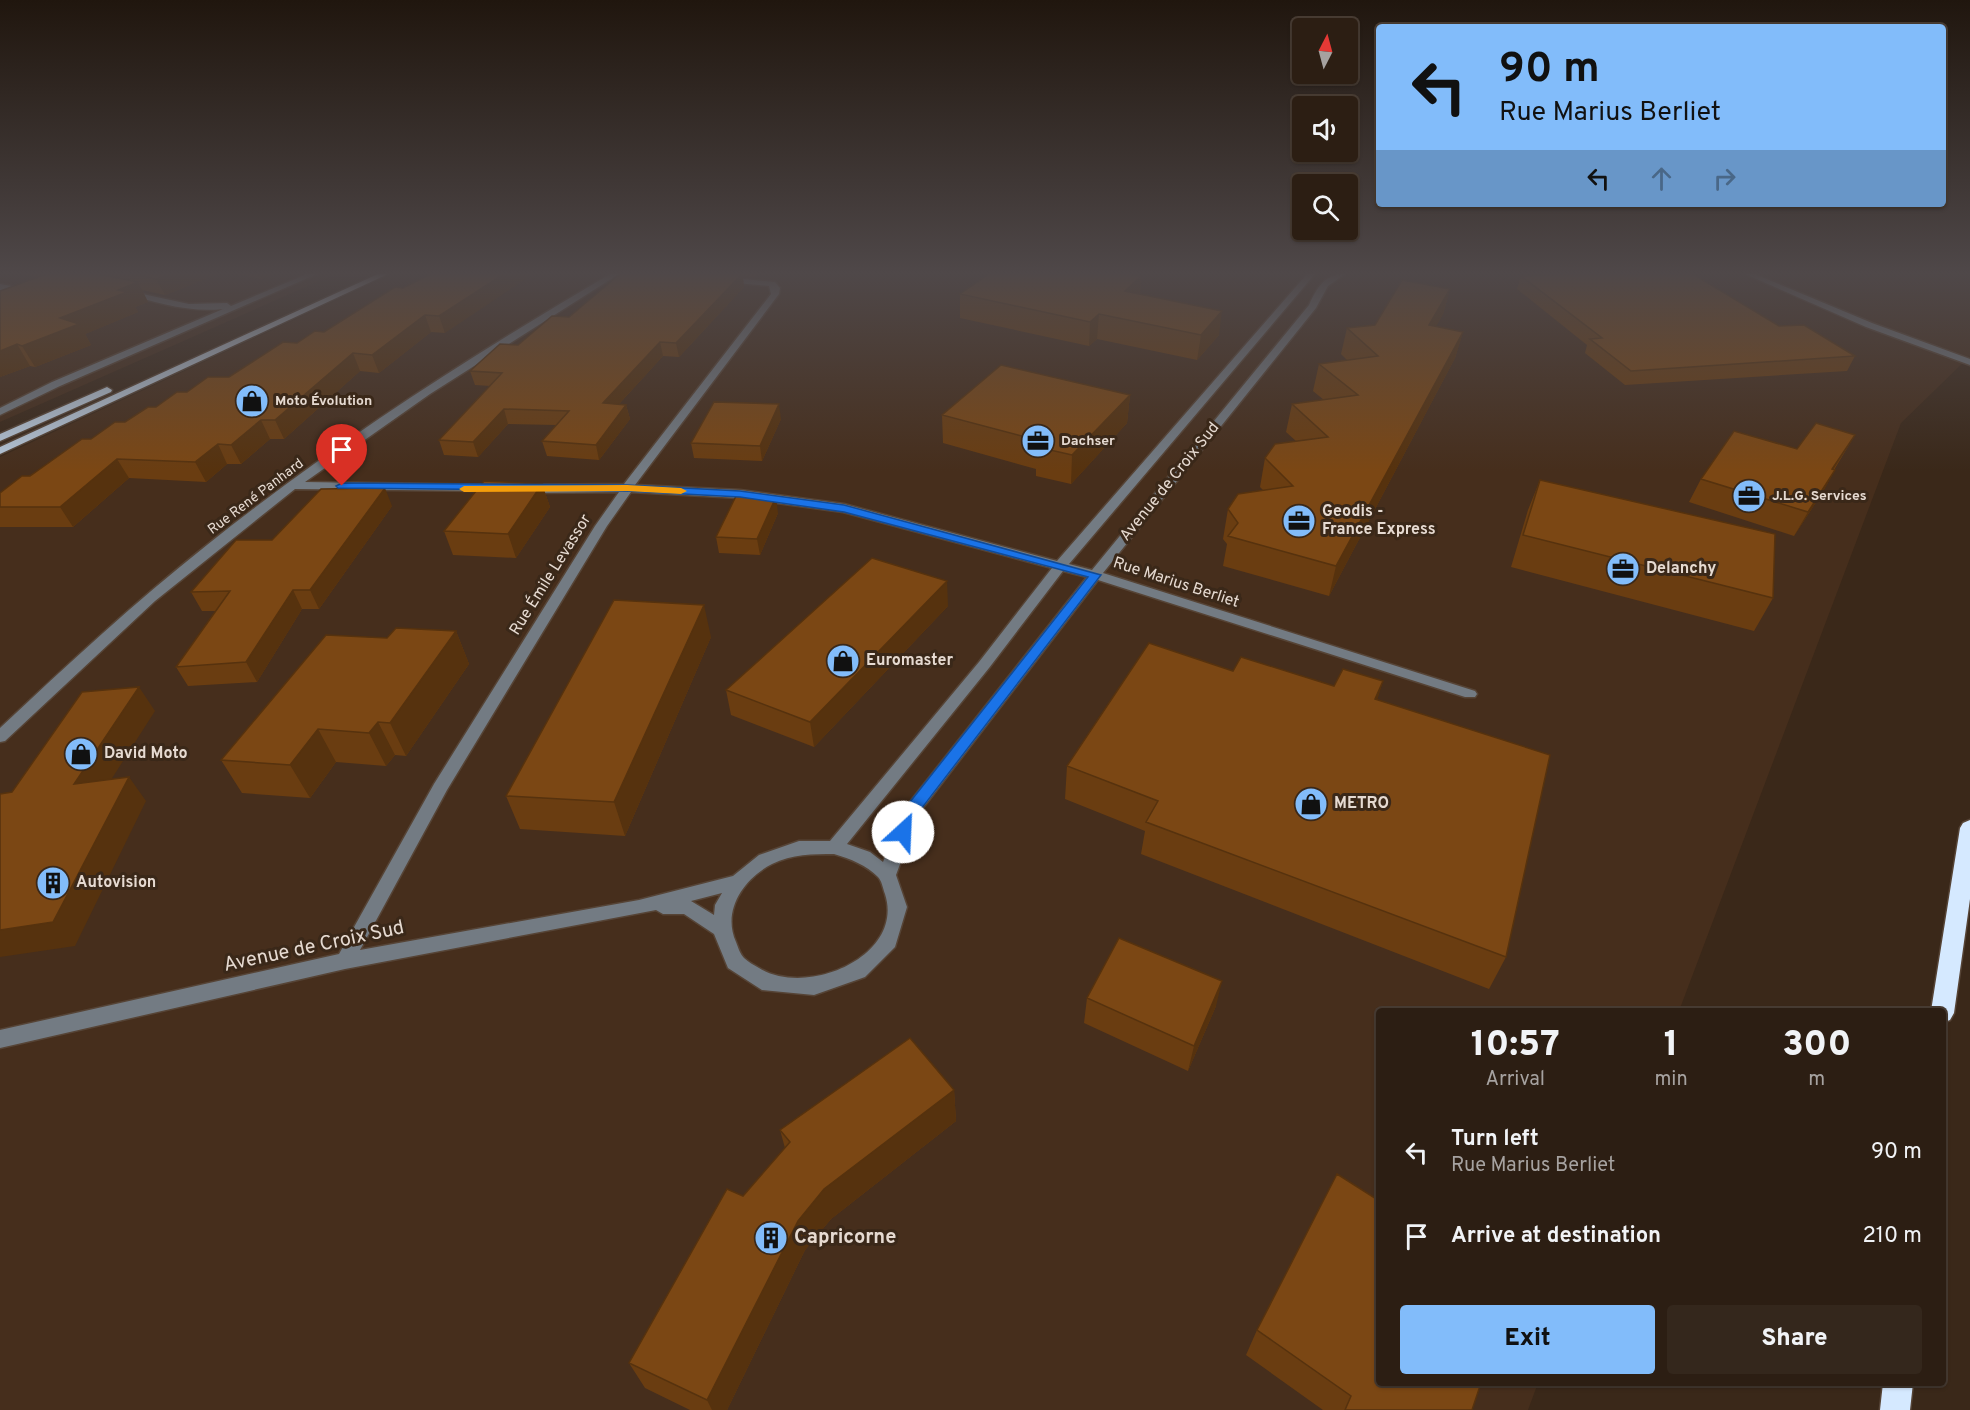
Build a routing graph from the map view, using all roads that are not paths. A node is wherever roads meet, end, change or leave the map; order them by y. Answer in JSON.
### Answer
{"nodes":[{"id":1,"x":162,"y":340,"type":"edge"},
{"id":2,"x":224,"y":340,"type":"edge"},
{"id":3,"x":235,"y":340,"type":"edge"},
{"id":4,"x":507,"y":340,"type":"edge"},
{"id":5,"x":740,"y":340,"type":"edge"},
{"id":6,"x":1252,"y":340,"type":"edge"},
{"id":7,"x":1286,"y":340,"type":"edge"},
{"id":8,"x":1908,"y":340,"type":"edge"},
{"id":9,"x":1970,"y":362,"type":"edge"},
{"id":10,"x":0,"y":412,"type":"edge"},
{"id":11,"x":0,"y":438,"type":"edge"},
{"id":12,"x":0,"y":451,"type":"edge"},
{"id":13,"x":295,"y":485,"type":"junction"},
{"id":14,"x":627,"y":488,"type":"junction"},
{"id":15,"x":1061,"y":565,"type":"junction"},
{"id":16,"x":1095,"y":575,"type":"junction"},
{"id":17,"x":1470,"y":694,"type":"dead end"},
{"id":18,"x":0,"y":737,"type":"edge"},
{"id":19,"x":1970,"y":828,"type":"edge"},
{"id":20,"x":835,"y":847,"type":"junction"},
{"id":21,"x":887,"y":875,"type":"junction"},
{"id":22,"x":738,"y":882,"type":"junction"},
{"id":23,"x":639,"y":907,"type":"junction"},
{"id":24,"x":721,"y":930,"type":"junction"},
{"id":25,"x":345,"y":961,"type":"junction"},
{"id":26,"x":1943,"y":1008,"type":"edge"},
{"id":27,"x":0,"y":1039,"type":"edge"},
{"id":28,"x":1898,"y":1386,"type":"edge"},
{"id":29,"x":1895,"y":1410,"type":"edge"}],
"edges":[{"from":1,"to":10,"type":"street"},
{"from":2,"to":11,"type":"main road"},
{"from":3,"to":12,"type":"main road"},
{"from":4,"to":13,"type":"street","name":"Rue René Panhard"},
{"from":5,"to":14,"type":"street","name":"Rue Émile Levassor"},
{"from":6,"to":15,"type":"street","name":"Avenue de Croix Sud"},
{"from":7,"to":16,"type":"street","name":"Avenue de Croix Sud"},
{"from":8,"to":9,"type":"street"},
{"from":13,"to":14,"type":"street","name":"Rue Marius Berliet"},
{"from":13,"to":18,"type":"street","name":"Rue René Panhard"},
{"from":14,"to":15,"type":"street","name":"Rue Marius Berliet"},
{"from":14,"to":25,"type":"street","name":"Rue Émile Levassor"},
{"from":15,"to":16,"type":"street","name":"Rue Marius Berliet"},
{"from":15,"to":20,"type":"street","name":"Avenue de Croix Sud"},
{"from":16,"to":17,"type":"street","name":"Rue Marius Berliet"},
{"from":16,"to":21,"type":"street","name":"Avenue de Croix Sud"},
{"from":19,"to":26,"type":"highway"},
{"from":20,"to":21,"type":"street"},
{"from":20,"to":22,"type":"street"},
{"from":21,"to":24,"type":"street"},
{"from":22,"to":23,"type":"street","name":"Avenue de Croix Sud"},
{"from":22,"to":24,"type":"street"},
{"from":23,"to":24,"type":"street","name":"Avenue de Croix Sud"},
{"from":23,"to":25,"type":"street","name":"Avenue de Croix Sud"},
{"from":25,"to":27,"type":"street","name":"Avenue de Croix Sud"},
{"from":28,"to":29,"type":"highway"}]}
